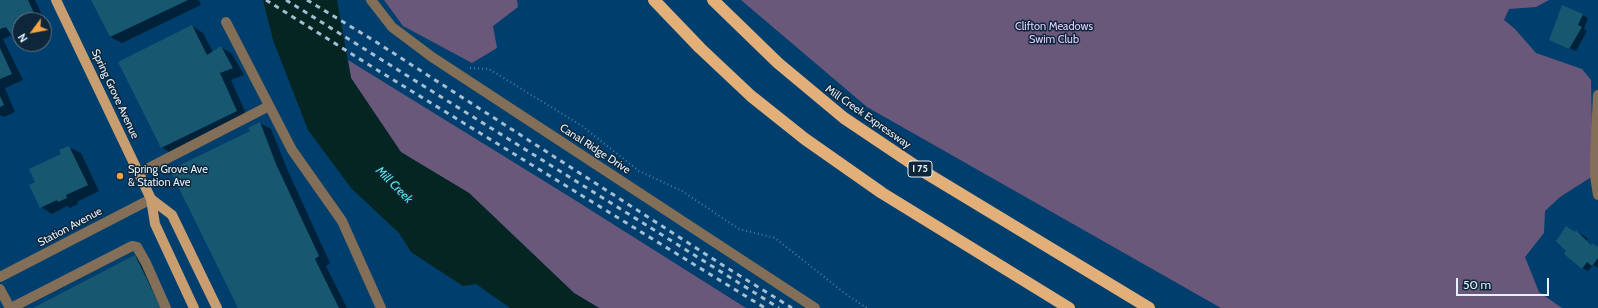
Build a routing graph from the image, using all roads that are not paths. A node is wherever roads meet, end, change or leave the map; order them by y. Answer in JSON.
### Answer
{"nodes":[{"id":1,"x":56,"y":0,"type":"edge"},
{"id":2,"x":371,"y":0,"type":"edge"},
{"id":3,"x":654,"y":0,"type":"edge"},
{"id":4,"x":712,"y":0,"type":"edge"},
{"id":5,"x":226,"y":22,"type":"dead end"},
{"id":6,"x":1598,"y":95,"type":"edge"},
{"id":7,"x":270,"y":106,"type":"junction"},
{"id":8,"x":139,"y":173,"type":"junction"},
{"id":9,"x":1598,"y":195,"type":"edge"},
{"id":10,"x":151,"y":199,"type":"junction"},
{"id":11,"x":0,"y":277,"type":"edge"},
{"id":12,"x":0,"y":289,"type":"edge"},
{"id":13,"x":11,"y":308,"type":"edge"},
{"id":14,"x":166,"y":308,"type":"edge"},
{"id":15,"x":194,"y":308,"type":"edge"},
{"id":16,"x":217,"y":308,"type":"edge"},
{"id":17,"x":381,"y":308,"type":"edge"},
{"id":18,"x":815,"y":308,"type":"edge"},
{"id":19,"x":1069,"y":308,"type":"edge"},
{"id":20,"x":1149,"y":308,"type":"edge"}],
"edges":[{"from":1,"to":8,"type":"main road","name":"Spring Grove Avenue"},
{"from":2,"to":18,"type":"street","name":"Canal Ridge Drive"},
{"from":3,"to":19,"type":"highway"},
{"from":4,"to":20,"type":"highway","name":"Mill Creek Expressway","number":"I 75"},
{"from":5,"to":7,"type":"street"},
{"from":6,"to":9,"type":"street"},
{"from":7,"to":8,"type":"street"},
{"from":7,"to":17,"type":"street"},
{"from":8,"to":10,"type":"main road","name":"Spring Grove Avenue"},
{"from":10,"to":11,"type":"street","name":"Station Avenue"},
{"from":10,"to":15,"type":"main road","name":"Spring Grove Avenue"},
{"from":10,"to":16,"type":"main road","name":"Spring Grove Avenue"},
{"from":12,"to":13,"type":"street"},
{"from":13,"to":14,"type":"street"}]}
